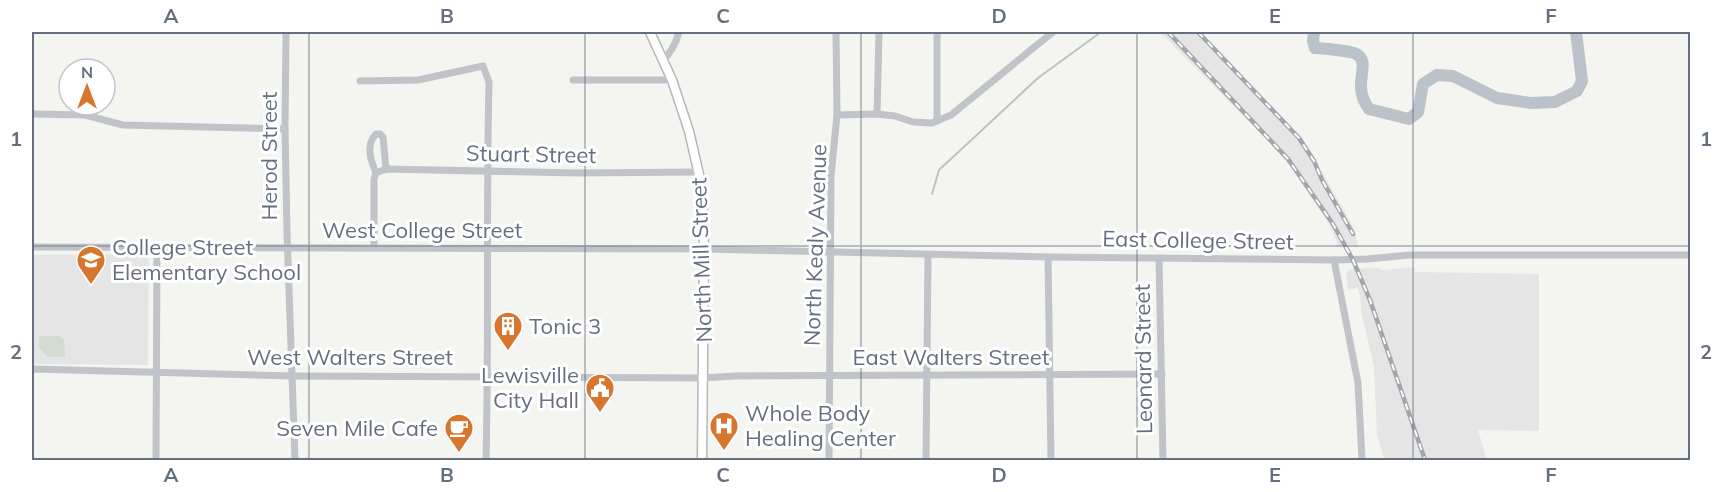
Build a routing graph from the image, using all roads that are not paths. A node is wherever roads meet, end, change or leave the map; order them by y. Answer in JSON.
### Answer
{"nodes":[{"id":1,"x":286,"y":32,"type":"edge"},
{"id":2,"x":650,"y":32,"type":"edge"},
{"id":3,"x":678,"y":32,"type":"edge"},
{"id":4,"x":836,"y":32,"type":"edge"},
{"id":5,"x":879,"y":32,"type":"edge"},
{"id":6,"x":937,"y":32,"type":"edge"},
{"id":7,"x":1053,"y":32,"type":"edge"},
{"id":8,"x":663,"y":60,"type":"junction"},
{"id":9,"x":573,"y":80,"type":"dead end"},
{"id":10,"x":672,"y":80,"type":"junction"},
{"id":11,"x":360,"y":81,"type":"dead end"},
{"id":12,"x":32,"y":114,"type":"edge"},
{"id":13,"x":877,"y":114,"type":"junction"},
{"id":14,"x":837,"y":115,"type":"junction"},
{"id":15,"x":937,"y":121,"type":"junction"},
{"id":16,"x":285,"y":129,"type":"junction"},
{"id":17,"x":386,"y":169,"type":"junction"},
{"id":18,"x":487,"y":171,"type":"junction"},
{"id":19,"x":700,"y":172,"type":"junction"},
{"id":20,"x":376,"y":173,"type":"junction"},
{"id":21,"x":157,"y":247,"type":"junction"},
{"id":22,"x":289,"y":247,"type":"junction"},
{"id":23,"x":374,"y":247,"type":"junction"},
{"id":24,"x":32,"y":248,"type":"edge"},
{"id":25,"x":486,"y":248,"type":"junction"},
{"id":26,"x":704,"y":249,"type":"junction"},
{"id":27,"x":832,"y":253,"type":"junction"},
{"id":28,"x":928,"y":255,"type":"junction"},
{"id":29,"x":1690,"y":255,"type":"edge"},
{"id":30,"x":1048,"y":257,"type":"junction"},
{"id":31,"x":1159,"y":258,"type":"junction"},
{"id":32,"x":1334,"y":260,"type":"junction"},
{"id":33,"x":32,"y":369,"type":"edge"},
{"id":34,"x":157,"y":371,"type":"junction"},
{"id":35,"x":1162,"y":374,"type":"junction"},
{"id":36,"x":925,"y":375,"type":"junction"},
{"id":37,"x":1049,"y":375,"type":"junction"},
{"id":38,"x":292,"y":376,"type":"junction"},
{"id":39,"x":488,"y":376,"type":"junction"},
{"id":40,"x":829,"y":376,"type":"junction"},
{"id":41,"x":703,"y":378,"type":"junction"},
{"id":42,"x":156,"y":460,"type":"edge"},
{"id":43,"x":295,"y":460,"type":"edge"},
{"id":44,"x":486,"y":460,"type":"edge"},
{"id":45,"x":702,"y":460,"type":"edge"},
{"id":46,"x":829,"y":460,"type":"edge"},
{"id":47,"x":926,"y":460,"type":"edge"},
{"id":48,"x":1051,"y":460,"type":"edge"},
{"id":49,"x":1163,"y":460,"type":"edge"},
{"id":50,"x":1364,"y":460,"type":"edge"}],
"edges":[{"from":1,"to":16,"type":"street","name":"Herod Street"},
{"from":2,"to":8,"type":"main road","name":"North Mill Street"},
{"from":3,"to":8,"type":"street"},
{"from":4,"to":14,"type":"street","name":"North Kealy Avenue"},
{"from":5,"to":13,"type":"street"},
{"from":6,"to":15,"type":"street"},
{"from":7,"to":15,"type":"street"},
{"from":8,"to":10,"type":"main road","name":"North Mill Street"},
{"from":9,"to":10,"type":"street"},
{"from":10,"to":19,"type":"main road","name":"North Mill Street"},
{"from":11,"to":18,"type":"street"},
{"from":12,"to":16,"type":"street"},
{"from":13,"to":14,"type":"street"},
{"from":13,"to":15,"type":"street"},
{"from":14,"to":27,"type":"street","name":"North Kealy Avenue"},
{"from":16,"to":22,"type":"street","name":"Herod Street"},
{"from":17,"to":18,"type":"street","name":"Stuart Street"},
{"from":17,"to":20,"type":"street","name":"Stuart Street"},
{"from":17,"to":20,"type":"street"},
{"from":18,"to":19,"type":"street","name":"Stuart Street"},
{"from":18,"to":25,"type":"street"},
{"from":19,"to":26,"type":"main road","name":"North Mill Street"},
{"from":20,"to":23,"type":"street"},
{"from":21,"to":22,"type":"street","name":"West College Street"},
{"from":21,"to":24,"type":"street","name":"West College Street"},
{"from":21,"to":34,"type":"street"},
{"from":22,"to":23,"type":"street","name":"West College Street"},
{"from":22,"to":38,"type":"street","name":"Herod Street"},
{"from":23,"to":25,"type":"street","name":"West College Street"},
{"from":25,"to":26,"type":"street","name":"West College Street"},
{"from":25,"to":39,"type":"street"},
{"from":26,"to":27,"type":"street","name":"East College Street"},
{"from":26,"to":41,"type":"main road","name":"North Mill Street"},
{"from":27,"to":28,"type":"street","name":"East College Street"},
{"from":27,"to":40,"type":"street","name":"North Kealy Avenue"},
{"from":28,"to":30,"type":"street","name":"East College Street"},
{"from":28,"to":36,"type":"street"},
{"from":29,"to":32,"type":"street","name":"East College Street"},
{"from":30,"to":31,"type":"street","name":"East College Street"},
{"from":30,"to":37,"type":"street"},
{"from":31,"to":32,"type":"street","name":"East College Street"},
{"from":31,"to":35,"type":"street","name":"Leonard Street"},
{"from":32,"to":50,"type":"street"},
{"from":33,"to":34,"type":"street","name":"West Walters Street"},
{"from":34,"to":38,"type":"street","name":"West Walters Street"},
{"from":34,"to":42,"type":"street"},
{"from":35,"to":37,"type":"street","name":"East Walters Street"},
{"from":35,"to":49,"type":"street","name":"Leonard Street"},
{"from":36,"to":37,"type":"street","name":"East Walters Street"},
{"from":36,"to":40,"type":"street","name":"East Walters Street"},
{"from":36,"to":47,"type":"street"},
{"from":37,"to":48,"type":"street"},
{"from":38,"to":39,"type":"street","name":"West Walters Street"},
{"from":38,"to":43,"type":"street","name":"Herod Street"},
{"from":39,"to":41,"type":"street","name":"West Walters Street"},
{"from":39,"to":44,"type":"street"},
{"from":40,"to":41,"type":"street","name":"East Walters Street"},
{"from":40,"to":46,"type":"street","name":"North Kealy Avenue"},
{"from":41,"to":45,"type":"main road","name":"North Mill Street"}]}
